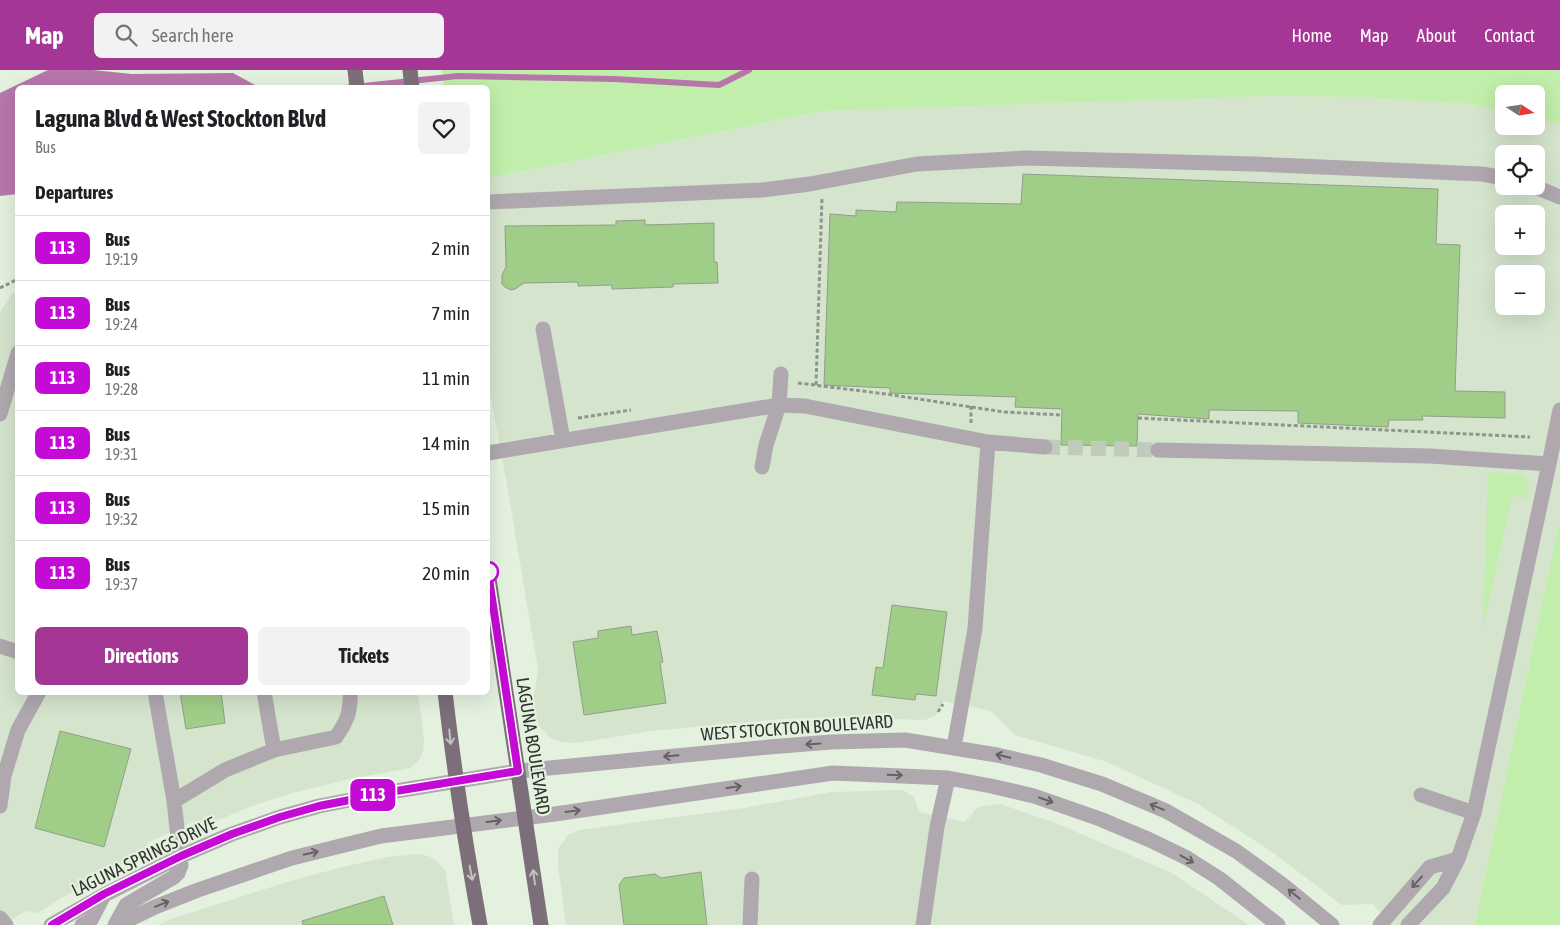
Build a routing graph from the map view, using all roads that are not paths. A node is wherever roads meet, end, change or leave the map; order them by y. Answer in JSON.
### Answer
{"nodes":[{"id":1,"x":355,"y":70,"type":"edge"},
{"id":2,"x":410,"y":70,"type":"edge"},
{"id":3,"x":357,"y":85,"type":"edge"},
{"id":4,"x":412,"y":85,"type":"edge"},
{"id":5,"x":1495,"y":176,"type":"edge"},
{"id":6,"x":1545,"y":191,"type":"edge"},
{"id":7,"x":1560,"y":197,"type":"edge"},
{"id":8,"x":490,"y":202,"type":"edge"},
{"id":9,"x":543,"y":329,"type":"dead end"},
{"id":10,"x":15,"y":363,"type":"edge"},
{"id":11,"x":781,"y":374,"type":"dead end"},
{"id":12,"x":778,"y":405,"type":"junction"},
{"id":13,"x":1560,"y":410,"type":"edge"},
{"id":14,"x":0,"y":414,"type":"edge"},
{"id":15,"x":563,"y":440,"type":"junction"},
{"id":16,"x":988,"y":442,"type":"junction"},
{"id":17,"x":1045,"y":447,"type":"tunnel mouth"},
{"id":18,"x":1158,"y":450,"type":"tunnel mouth"},
{"id":19,"x":490,"y":453,"type":"edge"},
{"id":20,"x":1549,"y":464,"type":"junction"},
{"id":21,"x":762,"y":467,"type":"dead end"},
{"id":22,"x":490,"y":585,"type":"edge"},
{"id":23,"x":0,"y":646,"type":"edge"},
{"id":24,"x":15,"y":651,"type":"edge"},
{"id":25,"x":36,"y":695,"type":"edge"},
{"id":26,"x":156,"y":695,"type":"edge"},
{"id":27,"x":265,"y":695,"type":"edge"},
{"id":28,"x":350,"y":695,"type":"edge"},
{"id":29,"x":445,"y":695,"type":"edge"},
{"id":30,"x":954,"y":747,"type":"junction"},
{"id":31,"x":274,"y":750,"type":"junction"},
{"id":32,"x":518,"y":771,"type":"junction"},
{"id":33,"x":948,"y":778,"type":"junction"},
{"id":34,"x":456,"y":781,"type":"junction"},
{"id":35,"x":1421,"y":795,"type":"dead end"},
{"id":36,"x":174,"y":801,"type":"junction"},
{"id":37,"x":0,"y":806,"type":"edge"},
{"id":38,"x":1474,"y":813,"type":"junction"},
{"id":39,"x":525,"y":818,"type":"junction"},
{"id":40,"x":463,"y":825,"type":"junction"},
{"id":41,"x":181,"y":856,"type":"junction"},
{"id":42,"x":1458,"y":859,"type":"junction"},
{"id":43,"x":752,"y":879,"type":"dead end"},
{"id":44,"x":104,"y":894,"type":"junction"},
{"id":45,"x":0,"y":918,"type":"edge"},
{"id":46,"x":6,"y":925,"type":"edge"},
{"id":47,"x":52,"y":925,"type":"edge"},
{"id":48,"x":82,"y":925,"type":"edge"},
{"id":49,"x":116,"y":925,"type":"edge"},
{"id":50,"x":480,"y":925,"type":"edge"},
{"id":51,"x":540,"y":925,"type":"edge"},
{"id":52,"x":750,"y":925,"type":"edge"},
{"id":53,"x":923,"y":925,"type":"edge"},
{"id":54,"x":1278,"y":925,"type":"edge"},
{"id":55,"x":1332,"y":925,"type":"edge"},
{"id":56,"x":1380,"y":925,"type":"edge"},
{"id":57,"x":1408,"y":925,"type":"edge"}],
"edges":[{"from":1,"to":3,"type":"main road"},
{"from":2,"to":4,"type":"main road"},
{"from":5,"to":8,"type":"street"},
{"from":6,"to":7,"type":"street"},
{"from":9,"to":15,"type":"street"},
{"from":10,"to":14,"type":"street"},
{"from":11,"to":12,"type":"street"},
{"from":12,"to":15,"type":"street"},
{"from":12,"to":16,"type":"street"},
{"from":12,"to":21,"type":"street"},
{"from":13,"to":20,"type":"street"},
{"from":15,"to":19,"type":"street"},
{"from":16,"to":17,"type":"street"},
{"from":16,"to":30,"type":"street"},
{"from":18,"to":20,"type":"street"},
{"from":20,"to":38,"type":"street"},
{"from":22,"to":32,"type":"main road","name":"LAGUNA BOULEVARD"},
{"from":23,"to":24,"type":"street"},
{"from":25,"to":37,"type":"street"},
{"from":26,"to":36,"type":"street"},
{"from":27,"to":31,"type":"street"},
{"from":28,"to":31,"type":"street"},
{"from":29,"to":34,"type":"main road","one_way":true},
{"from":30,"to":32,"type":"street","name":"WEST STOCKTON BOULEVARD","one_way":true},
{"from":55,"to":30,"type":"street","name":"WEST STOCKTON BOULEVARD","one_way":true},
{"from":31,"to":36,"type":"street"},
{"from":32,"to":34,"type":"street","name":"LAGUNA SPRINGS DRIVE"},
{"from":32,"to":39,"type":"main road","name":"LAGUNA BOULEVARD"},
{"from":39,"to":33,"type":"street","one_way":true},
{"from":33,"to":53,"type":"street"},
{"from":33,"to":54,"type":"street","one_way":true},
{"from":34,"to":40,"type":"main road"},
{"from":34,"to":41,"type":"street","name":"LAGUNA SPRINGS DRIVE"},
{"from":35,"to":38,"type":"street"},
{"from":36,"to":41,"type":"street"},
{"from":38,"to":42,"type":"street"},
{"from":40,"to":39,"type":"street","one_way":true},
{"from":51,"to":39,"type":"main road","name":"LAGUNA BOULEVARD","one_way":true},
{"from":49,"to":40,"type":"street","one_way":true},
{"from":40,"to":50,"type":"main road","one_way":true},
{"from":41,"to":44,"type":"street","name":"LAGUNA SPRINGS DRIVE"},
{"from":41,"to":49,"type":"street"},
{"from":42,"to":56,"type":"street","one_way":true},
{"from":42,"to":57,"type":"street"},
{"from":43,"to":52,"type":"street"},
{"from":44,"to":47,"type":"street","name":"LAGUNA SPRINGS DRIVE"},
{"from":44,"to":48,"type":"street"},
{"from":45,"to":46,"type":"street"}]}
